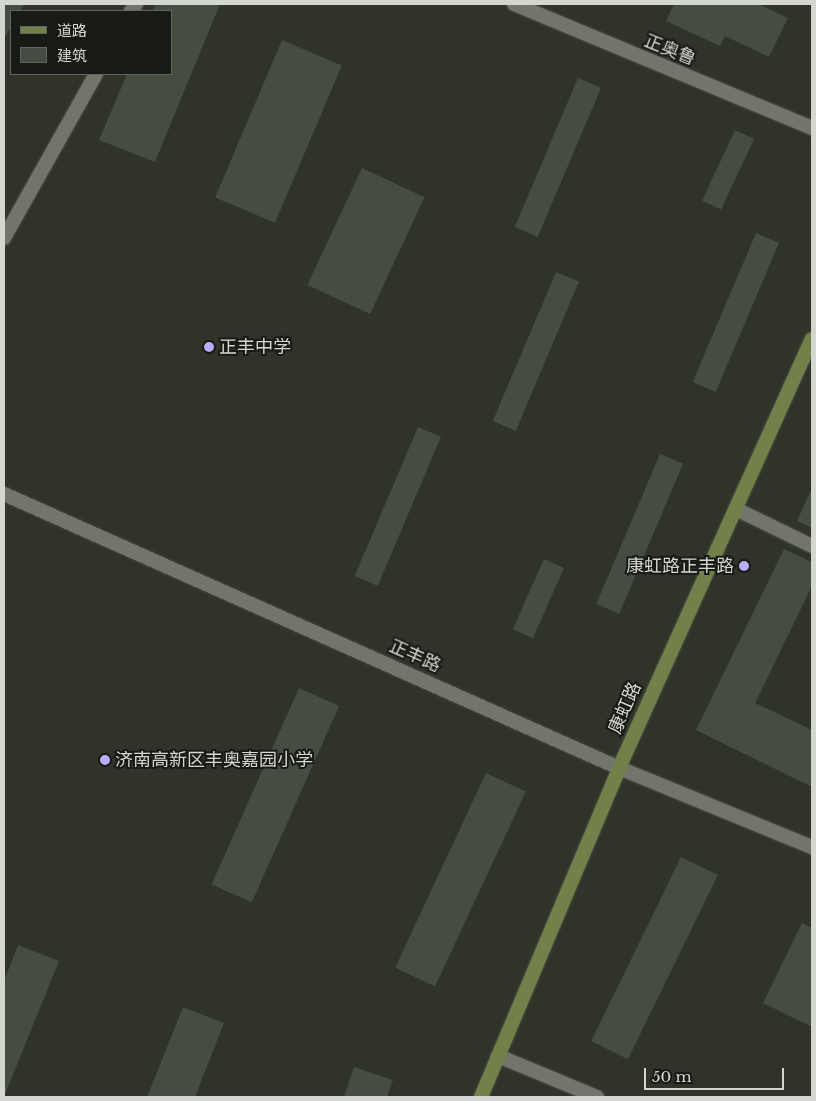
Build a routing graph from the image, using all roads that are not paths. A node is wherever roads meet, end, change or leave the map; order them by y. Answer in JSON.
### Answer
{"nodes":[{"id":1,"x":514,"y":4,"type":"edge"},
{"id":2,"x":95,"y":75,"type":"edge"},
{"id":3,"x":812,"y":128,"type":"edge"},
{"id":4,"x":4,"y":238,"type":"edge"},
{"id":5,"x":812,"y":339,"type":"edge"},
{"id":6,"x":807,"y":363,"type":"edge"},
{"id":7,"x":4,"y":494,"type":"edge"},
{"id":8,"x":736,"y":509,"type":"junction"},
{"id":9,"x":812,"y":546,"type":"edge"},
{"id":10,"x":619,"y":768,"type":"junction"},
{"id":11,"x":812,"y":848,"type":"edge"},
{"id":12,"x":498,"y":1056,"type":"junction"},
{"id":13,"x":481,"y":1097,"type":"edge"},
{"id":14,"x":597,"y":1097,"type":"edge"}],
"edges":[{"from":1,"to":3,"type":"street","name":"正奥鲁"},
{"from":2,"to":4,"type":"street"},
{"from":5,"to":6,"type":"main road","name":"康虹路"},
{"from":6,"to":8,"type":"main road","name":"康虹路"},
{"from":7,"to":10,"type":"street","name":"正丰路"},
{"from":8,"to":9,"type":"street"},
{"from":8,"to":10,"type":"main road","name":"康虹路"},
{"from":10,"to":11,"type":"street","name":"正丰路"},
{"from":10,"to":12,"type":"main road","name":"康虹路"},
{"from":12,"to":13,"type":"main road","name":"康虹路"},
{"from":12,"to":14,"type":"street"}]}
